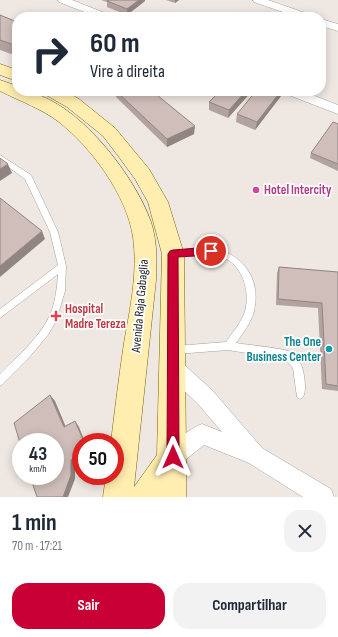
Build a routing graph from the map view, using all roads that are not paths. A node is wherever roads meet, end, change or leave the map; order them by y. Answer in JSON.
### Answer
{"nodes":[{"id":1,"x":64,"y":0,"type":"edge"},
{"id":2,"x":258,"y":0,"type":"edge"},
{"id":3,"x":94,"y":12,"type":"edge"},
{"id":4,"x":293,"y":12,"type":"edge"},
{"id":5,"x":326,"y":24,"type":"edge"},
{"id":6,"x":338,"y":28,"type":"edge"},
{"id":7,"x":0,"y":69,"type":"edge"},
{"id":8,"x":12,"y":74,"type":"edge"},
{"id":9,"x":0,"y":86,"type":"edge"},
{"id":10,"x":12,"y":91,"type":"edge"},
{"id":11,"x":22,"y":96,"type":"edge"},
{"id":12,"x":61,"y":96,"type":"edge"},
{"id":13,"x":303,"y":96,"type":"edge"},
{"id":14,"x":338,"y":110,"type":"edge"},
{"id":15,"x":0,"y":157,"type":"edge"},
{"id":16,"x":173,"y":254,"type":"junction"},
{"id":17,"x":62,"y":266,"type":"junction"},
{"id":18,"x":0,"y":314,"type":"edge"},
{"id":19,"x":228,"y":346,"type":"junction"},
{"id":20,"x":173,"y":358,"type":"junction"},
{"id":21,"x":0,"y":381,"type":"edge"},
{"id":22,"x":300,"y":394,"type":"dead end"},
{"id":23,"x":256,"y":456,"type":"junction"},
{"id":24,"x":173,"y":457,"type":"junction"},
{"id":25,"x":118,"y":497,"type":"edge"},
{"id":26,"x":145,"y":497,"type":"edge"},
{"id":27,"x":171,"y":497,"type":"edge"},
{"id":28,"x":323,"y":497,"type":"edge"}],
"edges":[{"from":1,"to":3,"type":"street"},
{"from":2,"to":4,"type":"street"},
{"from":5,"to":6,"type":"street"},
{"from":7,"to":8,"type":"main road"},
{"from":9,"to":10,"type":"main road","name":"Avenida Raja Gabaglia"},
{"from":11,"to":25,"type":"main road","name":"Avenida Raja Gabaglia"},
{"from":12,"to":16,"type":"main road"},
{"from":13,"to":14,"type":"street"},
{"from":15,"to":17,"type":"lane"},
{"from":16,"to":19,"type":"lane"},
{"from":16,"to":20,"type":"main road"},
{"from":17,"to":18,"type":"lane"},
{"from":17,"to":21,"type":"lane"},
{"from":19,"to":20,"type":"lane"},
{"from":19,"to":22,"type":"lane"},
{"from":20,"to":23,"type":"street"},
{"from":20,"to":24,"type":"main road"},
{"from":23,"to":24,"type":"street"},
{"from":23,"to":28,"type":"street"},
{"from":24,"to":26,"type":"main road"},
{"from":24,"to":27,"type":"main road"}]}
